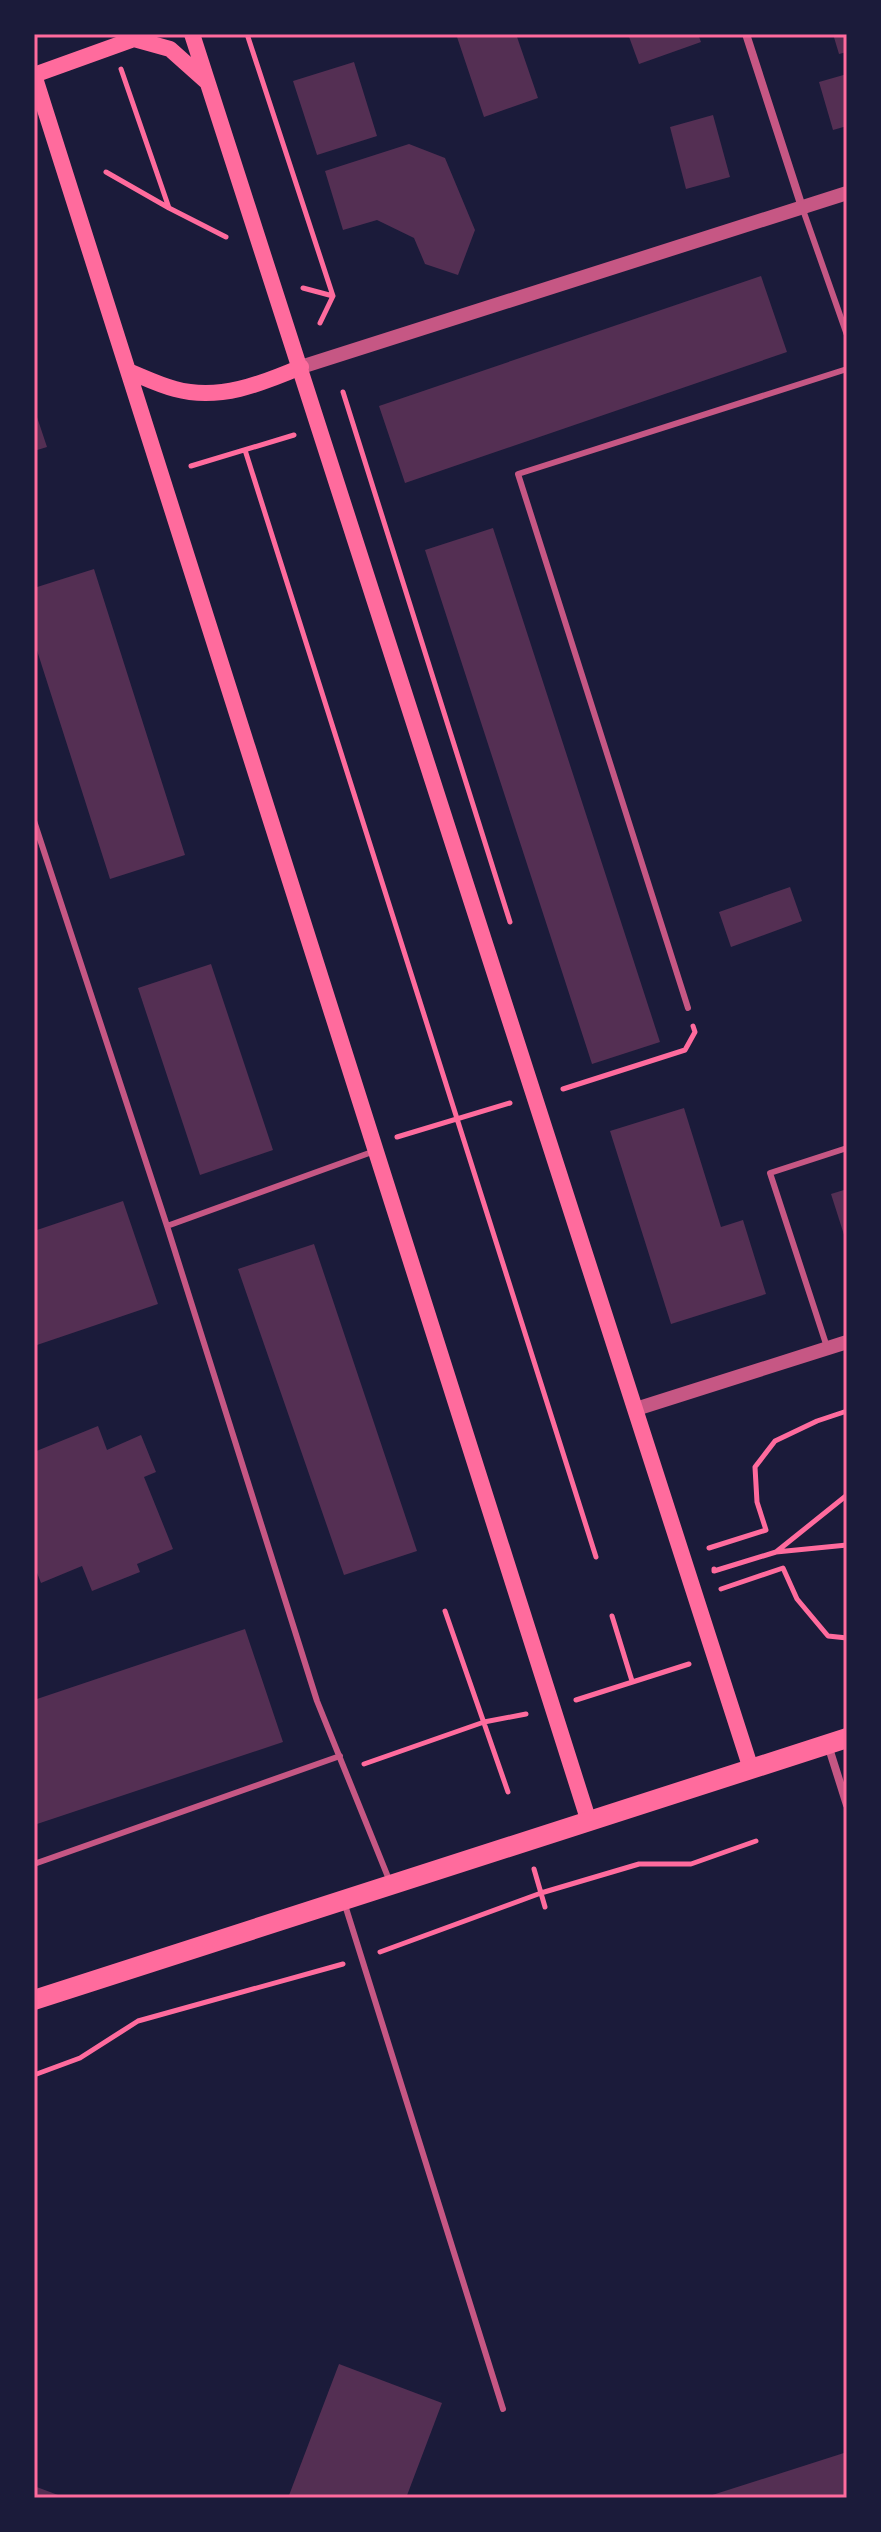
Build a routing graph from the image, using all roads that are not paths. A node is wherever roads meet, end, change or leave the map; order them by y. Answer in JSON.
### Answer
{"nodes":[{"id":1,"x":192,"y":34,"type":"edge"},
{"id":2,"x":746,"y":34,"type":"edge"},
{"id":3,"x":34,"y":75,"type":"edge"},
{"id":4,"x":208,"y":83,"type":"junction"},
{"id":5,"x":847,"y":193,"type":"edge"},
{"id":6,"x":802,"y":207,"type":"junction"},
{"id":7,"x":847,"y":335,"type":"edge"},
{"id":8,"x":301,"y":367,"type":"junction"},
{"id":9,"x":847,"y":369,"type":"edge"},
{"id":10,"x":128,"y":371,"type":"junction"},
{"id":11,"x":34,"y":821,"type":"edge"},
{"id":12,"x":688,"y":1008,"type":"road end"},
{"id":13,"x":847,"y":1148,"type":"edge"},
{"id":14,"x":376,"y":1150,"type":"junction"},
{"id":15,"x":167,"y":1226,"type":"junction"},
{"id":16,"x":847,"y":1342,"type":"edge"},
{"id":17,"x":827,"y":1348,"type":"junction"},
{"id":18,"x":636,"y":1409,"type":"junction"},
{"id":19,"x":838,"y":1741,"type":"edge"},
{"id":20,"x":340,"y":1756,"type":"junction"},
{"id":21,"x":751,"y":1769,"type":"junction"},
{"id":22,"x":847,"y":1805,"type":"edge"},
{"id":23,"x":589,"y":1822,"type":"junction"},
{"id":24,"x":34,"y":1864,"type":"edge"},
{"id":25,"x":391,"y":1886,"type":"junction"},
{"id":26,"x":344,"y":1901,"type":"junction"},
{"id":27,"x":34,"y":2000,"type":"edge"},
{"id":28,"x":503,"y":2409,"type":"dead end"}],
"edges":[{"from":1,"to":4,"type":"main road"},
{"from":2,"to":6,"type":"street"},
{"from":3,"to":4,"type":"main road"},
{"from":3,"to":10,"type":"main road"},
{"from":4,"to":8,"type":"main road"},
{"from":5,"to":6,"type":"street"},
{"from":6,"to":7,"type":"lane"},
{"from":6,"to":8,"type":"street"},
{"from":8,"to":10,"type":"main road"},
{"from":8,"to":18,"type":"main road"},
{"from":9,"to":12,"type":"lane"},
{"from":10,"to":14,"type":"main road"},
{"from":11,"to":15,"type":"lane"},
{"from":13,"to":17,"type":"lane"},
{"from":14,"to":15,"type":"lane"},
{"from":14,"to":23,"type":"main road"},
{"from":15,"to":20,"type":"lane"},
{"from":16,"to":17,"type":"street"},
{"from":17,"to":18,"type":"street"},
{"from":18,"to":21,"type":"main road"},
{"from":19,"to":21,"type":"main road"},
{"from":19,"to":22,"type":"street"},
{"from":20,"to":24,"type":"lane"},
{"from":20,"to":25,"type":"lane"},
{"from":21,"to":23,"type":"main road"},
{"from":23,"to":25,"type":"main road"},
{"from":25,"to":26,"type":"main road"},
{"from":26,"to":27,"type":"main road"},
{"from":26,"to":28,"type":"lane"}]}
